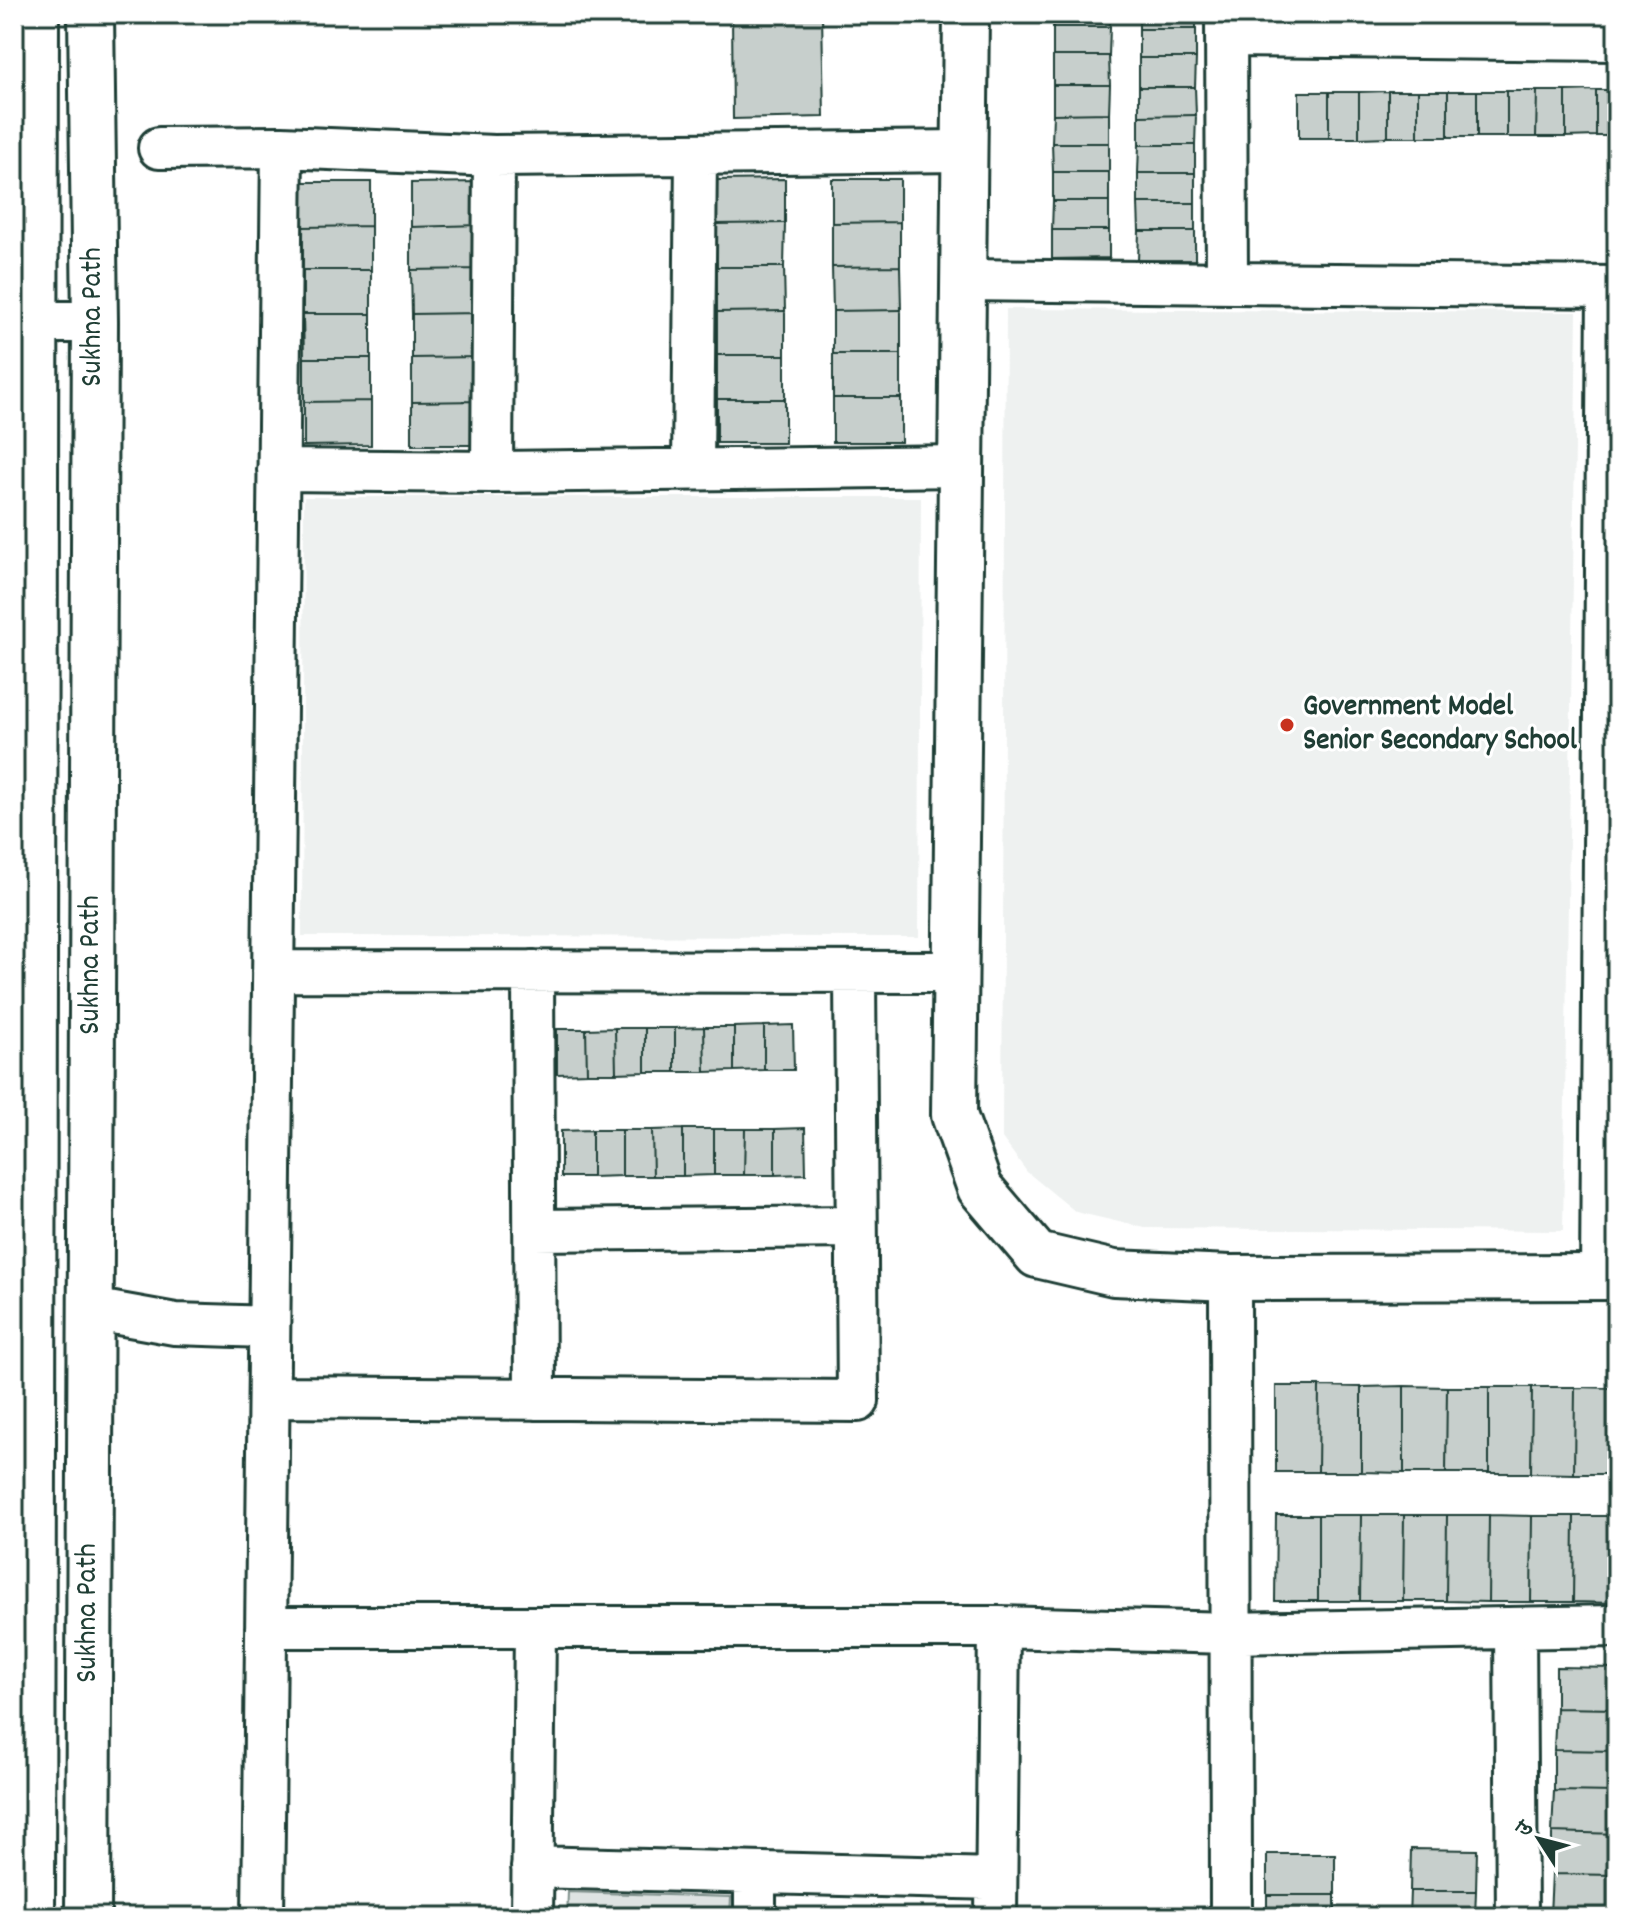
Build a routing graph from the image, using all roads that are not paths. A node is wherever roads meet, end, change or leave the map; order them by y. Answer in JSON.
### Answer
{"nodes":[{"id":1,"x":36,"y":14,"type":"edge"},
{"id":2,"x":91,"y":14,"type":"edge"},
{"id":3,"x":966,"y":14,"type":"edge"},
{"id":4,"x":1226,"y":25,"type":"edge"},
{"id":5,"x":1474,"y":26,"type":"edge"},
{"id":6,"x":1617,"y":40,"type":"edge"},
{"id":7,"x":282,"y":147,"type":"junction"},
{"id":8,"x":159,"y":148,"type":"dead end"},
{"id":9,"x":964,"y":151,"type":"junction"},
{"id":10,"x":696,"y":154,"type":"junction"},
{"id":11,"x":494,"y":156,"type":"junction"},
{"id":12,"x":963,"y":280,"type":"junction"},
{"id":13,"x":1227,"y":283,"type":"junction"},
{"id":14,"x":1612,"y":287,"type":"edge"},
{"id":15,"x":25,"y":322,"type":"edge"},
{"id":16,"x":95,"y":322,"type":"junction"},
{"id":17,"x":961,"y":466,"type":"junction"},
{"id":18,"x":693,"y":469,"type":"junction"},
{"id":19,"x":278,"y":470,"type":"junction"},
{"id":20,"x":492,"y":472,"type":"junction"},
{"id":21,"x":273,"y":971,"type":"junction"},
{"id":22,"x":533,"y":971,"type":"junction"},
{"id":23,"x":855,"y":972,"type":"junction"},
{"id":24,"x":956,"y":972,"type":"junction"},
{"id":25,"x":1610,"y":1000,"type":"edge"},
{"id":26,"x":856,"y":1227,"type":"junction"},
{"id":27,"x":534,"y":1230,"type":"junction"},
{"id":28,"x":1609,"y":1277,"type":"edge"},
{"id":29,"x":1230,"y":1278,"type":"junction"},
{"id":30,"x":91,"y":1309,"type":"junction"},
{"id":31,"x":269,"y":1327,"type":"junction"},
{"id":32,"x":269,"y":1397,"type":"junction"},
{"id":33,"x":535,"y":1399,"type":"junction"},
{"id":34,"x":1617,"y":1626,"type":"edge"},
{"id":35,"x":266,"y":1627,"type":"junction"},
{"id":36,"x":999,"y":1627,"type":"junction"},
{"id":37,"x":535,"y":1628,"type":"junction"},
{"id":38,"x":1515,"y":1628,"type":"junction"},
{"id":39,"x":1231,"y":1633,"type":"junction"},
{"id":40,"x":532,"y":1867,"type":"junction"},
{"id":41,"x":755,"y":1873,"type":"junction"},
{"id":42,"x":996,"y":1898,"type":"edge"},
{"id":43,"x":32,"y":1917,"type":"edge"},
{"id":44,"x":88,"y":1917,"type":"edge"},
{"id":45,"x":263,"y":1917,"type":"edge"},
{"id":46,"x":532,"y":1917,"type":"edge"},
{"id":47,"x":755,"y":1917,"type":"edge"},
{"id":48,"x":1231,"y":1917,"type":"edge"},
{"id":49,"x":1517,"y":1917,"type":"edge"}],
"edges":[{"from":1,"to":15,"type":"main road","name":"Sukhna Path"},
{"from":2,"to":16,"type":"main road","name":"Sukhna Path"},
{"from":3,"to":9,"type":"main road"},
{"from":4,"to":5,"type":"street"},
{"from":4,"to":13,"type":"street"},
{"from":5,"to":6,"type":"street"},
{"from":7,"to":8,"type":"street"},
{"from":7,"to":11,"type":"street"},
{"from":7,"to":19,"type":"street"},
{"from":9,"to":10,"type":"street"},
{"from":9,"to":12,"type":"main road"},
{"from":10,"to":11,"type":"street"},
{"from":10,"to":18,"type":"street"},
{"from":11,"to":20,"type":"street"},
{"from":12,"to":13,"type":"street"},
{"from":12,"to":17,"type":"main road"},
{"from":13,"to":14,"type":"street"},
{"from":14,"to":25,"type":"street"},
{"from":15,"to":16,"type":"street"},
{"from":15,"to":43,"type":"main road","name":"Sukhna Path"},
{"from":16,"to":30,"type":"main road","name":"Sukhna Path"},
{"from":17,"to":18,"type":"street"},
{"from":17,"to":24,"type":"main road"},
{"from":18,"to":20,"type":"street"},
{"from":19,"to":20,"type":"street"},
{"from":19,"to":21,"type":"street"},
{"from":21,"to":22,"type":"street"},
{"from":21,"to":31,"type":"street"},
{"from":22,"to":23,"type":"street"},
{"from":22,"to":27,"type":"street"},
{"from":23,"to":24,"type":"street"},
{"from":23,"to":26,"type":"street"},
{"from":24,"to":29,"type":"main road"},
{"from":25,"to":28,"type":"street"},
{"from":26,"to":27,"type":"street"},
{"from":26,"to":33,"type":"street"},
{"from":27,"to":33,"type":"street"},
{"from":28,"to":29,"type":"main road"},
{"from":29,"to":39,"type":"street"},
{"from":30,"to":31,"type":"street"},
{"from":30,"to":44,"type":"main road","name":"Sukhna Path"},
{"from":31,"to":32,"type":"street"},
{"from":32,"to":33,"type":"street"},
{"from":32,"to":35,"type":"street"},
{"from":34,"to":38,"type":"street"},
{"from":35,"to":37,"type":"street"},
{"from":35,"to":45,"type":"street"},
{"from":36,"to":37,"type":"street"},
{"from":36,"to":39,"type":"street"},
{"from":36,"to":42,"type":"street"},
{"from":37,"to":40,"type":"street"},
{"from":38,"to":39,"type":"street"},
{"from":38,"to":49,"type":"street"},
{"from":39,"to":48,"type":"street"},
{"from":40,"to":41,"type":"street"},
{"from":40,"to":46,"type":"street"},
{"from":41,"to":42,"type":"street"},
{"from":41,"to":47,"type":"street"}]}
